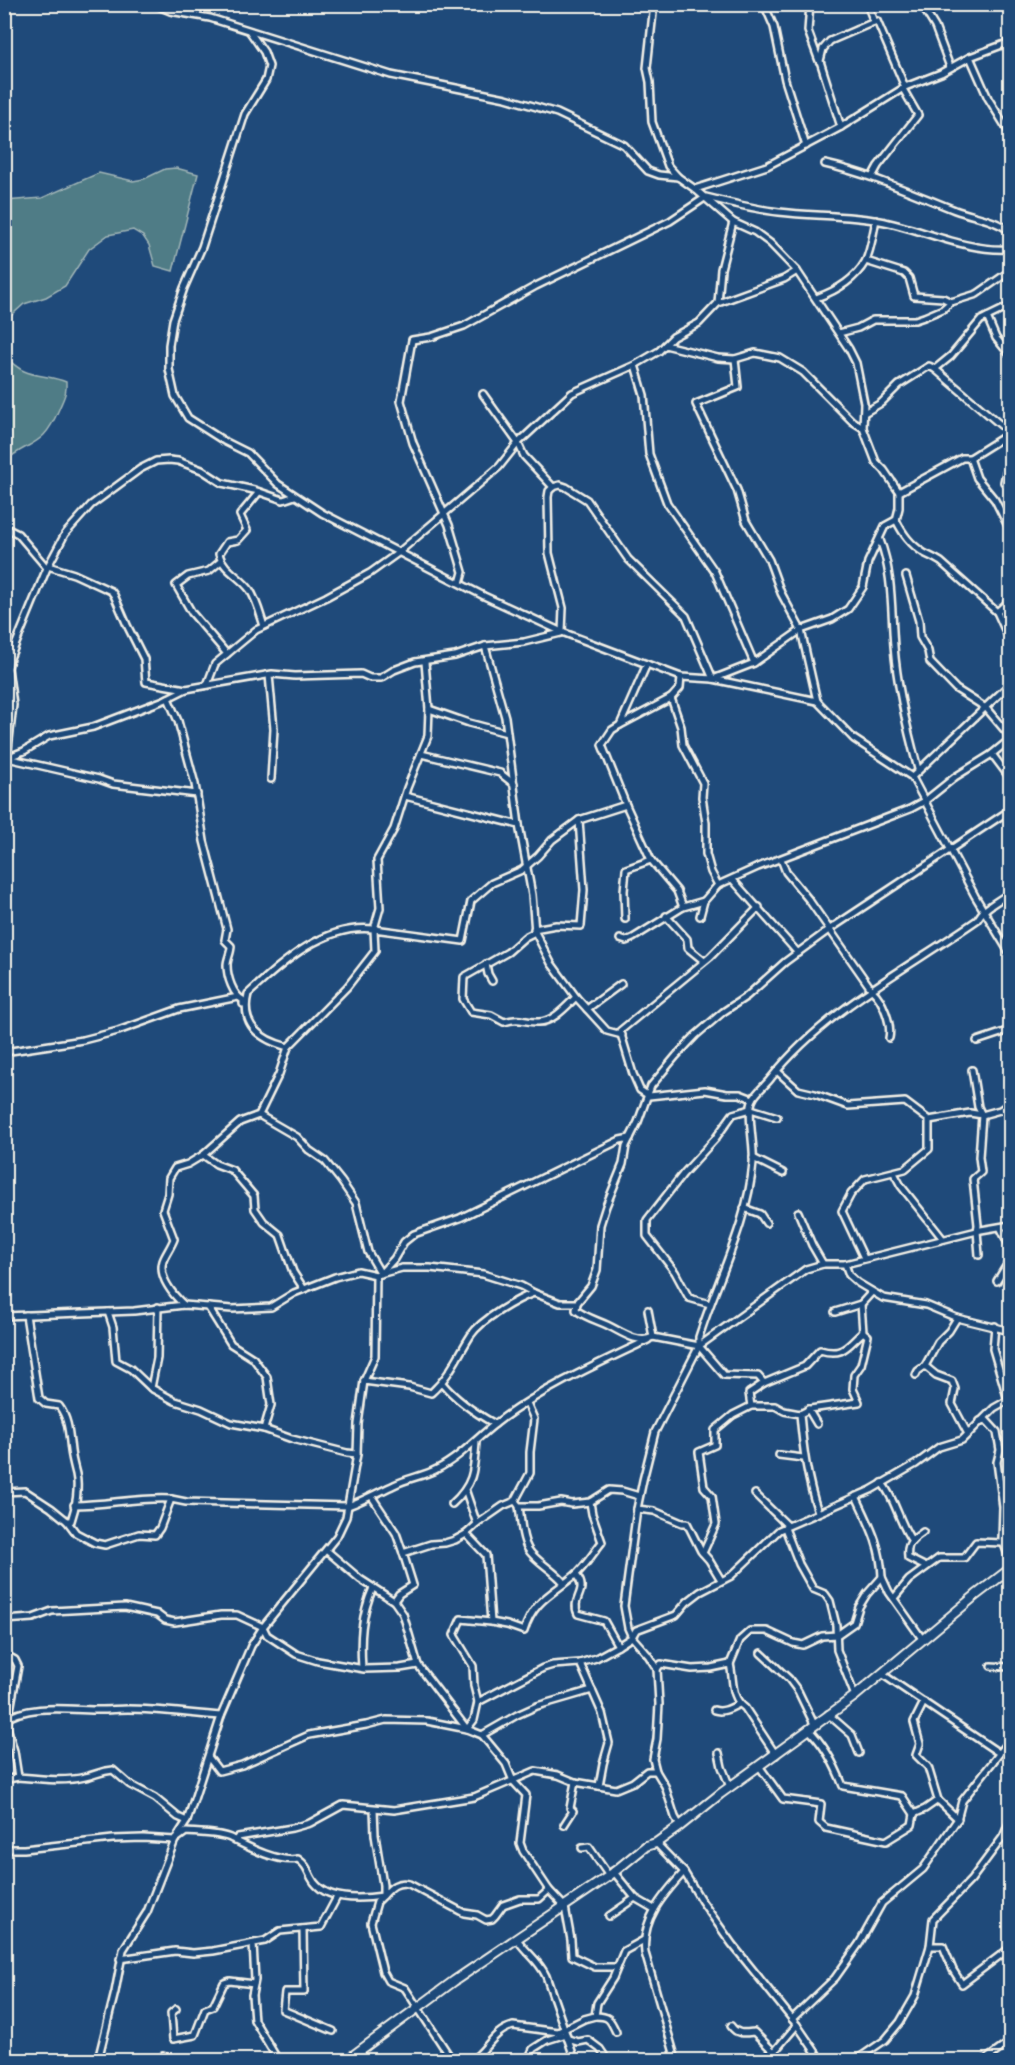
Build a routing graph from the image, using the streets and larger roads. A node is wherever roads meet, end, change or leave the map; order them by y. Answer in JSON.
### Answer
{"nodes":[{"id":1,"x":153,"y":4,"type":"edge"},
{"id":2,"x":654,"y":4,"type":"edge"},
{"id":3,"x":764,"y":4,"type":"edge"},
{"id":4,"x":810,"y":4,"type":"edge"},
{"id":5,"x":867,"y":4,"type":"edge"},
{"id":6,"x":921,"y":4,"type":"edge"},
{"id":7,"x":874,"y":22,"type":"junction"},
{"id":8,"x":250,"y":32,"type":"junction"},
{"id":9,"x":1011,"y":42,"type":"edge"},
{"id":10,"x":970,"y":57,"type":"junction"},
{"id":11,"x":819,"y":61,"type":"junction"},
{"id":12,"x":950,"y":67,"type":"junction"},
{"id":13,"x":904,"y":88,"type":"junction"},
{"id":14,"x":841,"y":127,"type":"junction"},
{"id":15,"x":1011,"y":134,"type":"edge"},
{"id":16,"x":806,"y":146,"type":"junction"},
{"id":17,"x":825,"y":164,"type":"dead end"},
{"id":18,"x":678,"y":177,"type":"junction"},
{"id":19,"x":872,"y":177,"type":"junction"},
{"id":20,"x":695,"y":189,"type":"junction"},
{"id":21,"x":706,"y":197,"type":"junction"},
{"id":22,"x":876,"y":220,"type":"junction"},
{"id":23,"x":733,"y":222,"type":"junction"},
{"id":24,"x":1011,"y":231,"type":"edge"},
{"id":25,"x":1011,"y":249,"type":"edge"},
{"id":26,"x":866,"y":261,"type":"junction"},
{"id":27,"x":797,"y":271,"type":"junction"},
{"id":28,"x":1011,"y":271,"type":"edge"},
{"id":29,"x":816,"y":298,"type":"junction"},
{"id":30,"x":951,"y":302,"type":"junction"},
{"id":31,"x":718,"y":303,"type":"junction"},
{"id":32,"x":1011,"y":306,"type":"edge"},
{"id":33,"x":987,"y":318,"type":"junction"},
{"id":34,"x":839,"y":333,"type":"junction"},
{"id":35,"x":665,"y":345,"type":"junction"},
{"id":36,"x":1011,"y":355,"type":"edge"},
{"id":37,"x":735,"y":359,"type":"junction"},
{"id":38,"x":635,"y":365,"type":"junction"},
{"id":39,"x":935,"y":369,"type":"junction"},
{"id":40,"x":483,"y":394,"type":"dead end"},
{"id":41,"x":864,"y":413,"type":"junction"},
{"id":42,"x":863,"y":428,"type":"junction"},
{"id":43,"x":1011,"y":433,"type":"edge"},
{"id":44,"x":518,"y":443,"type":"junction"},
{"id":45,"x":970,"y":458,"type":"junction"},
{"id":46,"x":1011,"y":471,"type":"edge"},
{"id":47,"x":1004,"y":482,"type":"dead end"},
{"id":48,"x":553,"y":487,"type":"junction"},
{"id":49,"x":259,"y":492,"type":"junction"},
{"id":50,"x":898,"y":492,"type":"junction"},
{"id":51,"x":295,"y":496,"type":"junction"},
{"id":52,"x":444,"y":512,"type":"junction"},
{"id":53,"x":896,"y":520,"type":"junction"},
{"id":54,"x":4,"y":527,"type":"edge"},
{"id":55,"x":1011,"y":530,"type":"edge"},
{"id":56,"x":880,"y":540,"type":"junction"},
{"id":57,"x":398,"y":552,"type":"junction"},
{"id":58,"x":221,"y":561,"type":"junction"},
{"id":59,"x":48,"y":567,"type":"junction"},
{"id":60,"x":906,"y":576,"type":"dead end"},
{"id":61,"x":460,"y":583,"type":"junction"},
{"id":62,"x":1011,"y":598,"type":"edge"},
{"id":63,"x":997,"y":612,"type":"junction"},
{"id":64,"x":264,"y":626,"type":"junction"},
{"id":65,"x":801,"y":630,"type":"junction"},
{"id":66,"x":562,"y":632,"type":"junction"},
{"id":67,"x":1011,"y":641,"type":"edge"},
{"id":68,"x":485,"y":646,"type":"junction"},
{"id":69,"x":227,"y":654,"type":"junction"},
{"id":70,"x":425,"y":662,"type":"junction"},
{"id":71,"x":647,"y":663,"type":"junction"},
{"id":72,"x":754,"y":663,"type":"junction"},
{"id":73,"x":269,"y":675,"type":"junction"},
{"id":74,"x":681,"y":677,"type":"junction"},
{"id":75,"x":713,"y":679,"type":"junction"},
{"id":76,"x":1011,"y":684,"type":"edge"},
{"id":77,"x":207,"y":685,"type":"junction"},
{"id":78,"x":186,"y":689,"type":"junction"},
{"id":79,"x":168,"y":698,"type":"junction"},
{"id":80,"x":671,"y":698,"type":"junction"},
{"id":81,"x":818,"y":701,"type":"junction"},
{"id":82,"x":986,"y":708,"type":"junction"},
{"id":83,"x":429,"y":709,"type":"junction"},
{"id":84,"x":620,"y":725,"type":"junction"},
{"id":85,"x":1009,"y":731,"type":"edge"},
{"id":86,"x":507,"y":733,"type":"junction"},
{"id":87,"x":421,"y":754,"type":"junction"},
{"id":88,"x":992,"y":754,"type":"junction"},
{"id":89,"x":6,"y":759,"type":"edge"},
{"id":90,"x":918,"y":769,"type":"junction"},
{"id":91,"x":912,"y":777,"type":"junction"},
{"id":92,"x":1011,"y":778,"type":"edge"},
{"id":93,"x":271,"y":779,"type":"dead end"},
{"id":94,"x":514,"y":784,"type":"junction"},
{"id":95,"x":197,"y":794,"type":"junction"},
{"id":96,"x":405,"y":795,"type":"junction"},
{"id":97,"x":925,"y":801,"type":"junction"},
{"id":98,"x":626,"y":805,"type":"junction"},
{"id":99,"x":1011,"y":810,"type":"edge"},
{"id":100,"x":579,"y":820,"type":"junction"},
{"id":101,"x":519,"y":825,"type":"junction"},
{"id":102,"x":951,"y":850,"type":"junction"},
{"id":103,"x":781,"y":859,"type":"junction"},
{"id":104,"x":651,"y":860,"type":"junction"},
{"id":105,"x":527,"y":866,"type":"junction"},
{"id":106,"x":733,"y":880,"type":"junction"},
{"id":107,"x":718,"y":885,"type":"junction"},
{"id":108,"x":1011,"y":892,"type":"edge"},
{"id":109,"x":704,"y":901,"type":"junction"},
{"id":110,"x":683,"y":907,"type":"junction"},
{"id":111,"x":759,"y":907,"type":"junction"},
{"id":112,"x":983,"y":909,"type":"junction"},
{"id":113,"x":666,"y":916,"type":"junction"},
{"id":114,"x":700,"y":916,"type":"dead end"},
{"id":115,"x":625,"y":919,"type":"dead end"},
{"id":116,"x":374,"y":928,"type":"junction"},
{"id":117,"x":830,"y":929,"type":"junction"},
{"id":118,"x":534,"y":931,"type":"junction"},
{"id":119,"x":620,"y":939,"type":"dead end"},
{"id":120,"x":798,"y":953,"type":"junction"},
{"id":121,"x":1011,"y":954,"type":"edge"},
{"id":122,"x":704,"y":961,"type":"junction"},
{"id":123,"x":486,"y":964,"type":"junction"},
{"id":124,"x":492,"y":981,"type":"dead end"},
{"id":125,"x":621,"y":984,"type":"dead end"},
{"id":126,"x":872,"y":990,"type":"junction"},
{"id":127,"x":238,"y":997,"type":"junction"},
{"id":128,"x":576,"y":997,"type":"junction"},
{"id":129,"x":587,"y":1009,"type":"junction"},
{"id":130,"x":248,"y":1020,"type":"junction"},
{"id":131,"x":1011,"y":1030,"type":"edge"},
{"id":132,"x":622,"y":1035,"type":"junction"},
{"id":133,"x":890,"y":1038,"type":"dead end"},
{"id":134,"x":977,"y":1041,"type":"dead end"},
{"id":135,"x":288,"y":1047,"type":"junction"},
{"id":136,"x":4,"y":1052,"type":"edge"},
{"id":137,"x":972,"y":1070,"type":"dead end"},
{"id":138,"x":777,"y":1071,"type":"junction"},
{"id":139,"x":649,"y":1096,"type":"junction"},
{"id":140,"x":753,"y":1100,"type":"junction"},
{"id":141,"x":1011,"y":1103,"type":"edge"},
{"id":142,"x":751,"y":1109,"type":"junction"},
{"id":143,"x":259,"y":1115,"type":"junction"},
{"id":144,"x":982,"y":1115,"type":"junction"},
{"id":145,"x":777,"y":1117,"type":"dead end"},
{"id":146,"x":929,"y":1120,"type":"junction"},
{"id":147,"x":630,"y":1138,"type":"junction"},
{"id":148,"x":203,"y":1155,"type":"junction"},
{"id":149,"x":753,"y":1158,"type":"junction"},
{"id":150,"x":783,"y":1173,"type":"dead end"},
{"id":151,"x":894,"y":1173,"type":"junction"},
{"id":152,"x":744,"y":1208,"type":"junction"},
{"id":153,"x":798,"y":1212,"type":"dead end"},
{"id":154,"x":766,"y":1222,"type":"dead end"},
{"id":155,"x":1011,"y":1225,"type":"edge"},
{"id":156,"x":1000,"y":1227,"type":"junction"},
{"id":157,"x":977,"y":1231,"type":"junction"},
{"id":158,"x":944,"y":1239,"type":"junction"},
{"id":159,"x":1011,"y":1247,"type":"edge"},
{"id":160,"x":979,"y":1256,"type":"dead end"},
{"id":161,"x":864,"y":1258,"type":"junction"},
{"id":162,"x":1011,"y":1260,"type":"edge"},
{"id":163,"x":823,"y":1264,"type":"junction"},
{"id":164,"x":845,"y":1264,"type":"junction"},
{"id":165,"x":379,"y":1274,"type":"junction"},
{"id":166,"x":997,"y":1281,"type":"dead end"},
{"id":167,"x":304,"y":1289,"type":"junction"},
{"id":168,"x":872,"y":1292,"type":"junction"},
{"id":169,"x":534,"y":1293,"type":"junction"},
{"id":170,"x":577,"y":1303,"type":"junction"},
{"id":171,"x":710,"y":1304,"type":"junction"},
{"id":172,"x":861,"y":1304,"type":"junction"},
{"id":173,"x":184,"y":1305,"type":"junction"},
{"id":174,"x":158,"y":1307,"type":"junction"},
{"id":175,"x":208,"y":1307,"type":"junction"},
{"id":176,"x":648,"y":1310,"type":"dead end"},
{"id":177,"x":108,"y":1312,"type":"junction"},
{"id":178,"x":835,"y":1312,"type":"dead end"},
{"id":179,"x":26,"y":1315,"type":"junction"},
{"id":180,"x":4,"y":1316,"type":"edge"},
{"id":181,"x":957,"y":1318,"type":"junction"},
{"id":182,"x":995,"y":1326,"type":"junction"},
{"id":183,"x":1011,"y":1331,"type":"edge"},
{"id":184,"x":863,"y":1332,"type":"junction"},
{"id":185,"x":650,"y":1339,"type":"junction"},
{"id":186,"x":699,"y":1346,"type":"junction"},
{"id":187,"x":925,"y":1366,"type":"junction"},
{"id":188,"x":916,"y":1375,"type":"dead end"},
{"id":189,"x":364,"y":1381,"type":"junction"},
{"id":190,"x":442,"y":1383,"type":"junction"},
{"id":191,"x":764,"y":1383,"type":"junction"},
{"id":192,"x":151,"y":1388,"type":"junction"},
{"id":193,"x":1009,"y":1400,"type":"edge"},
{"id":194,"x":527,"y":1403,"type":"junction"},
{"id":195,"x":751,"y":1406,"type":"junction"},
{"id":196,"x":808,"y":1409,"type":"junction"},
{"id":197,"x":800,"y":1414,"type":"junction"},
{"id":198,"x":980,"y":1421,"type":"junction"},
{"id":199,"x":495,"y":1424,"type":"junction"},
{"id":200,"x":817,"y":1425,"type":"dead end"},
{"id":201,"x":264,"y":1429,"type":"junction"},
{"id":202,"x":968,"y":1434,"type":"junction"},
{"id":203,"x":476,"y":1442,"type":"junction"},
{"id":204,"x":357,"y":1454,"type":"junction"},
{"id":205,"x":779,"y":1455,"type":"dead end"},
{"id":206,"x":803,"y":1458,"type":"junction"},
{"id":207,"x":882,"y":1483,"type":"junction"},
{"id":208,"x":4,"y":1492,"type":"edge"},
{"id":209,"x":466,"y":1492,"type":"junction"},
{"id":210,"x":755,"y":1494,"type":"dead end"},
{"id":211,"x":856,"y":1496,"type":"junction"},
{"id":212,"x":372,"y":1497,"type":"junction"},
{"id":213,"x":639,"y":1497,"type":"junction"},
{"id":214,"x":171,"y":1499,"type":"junction"},
{"id":215,"x":590,"y":1502,"type":"junction"},
{"id":216,"x":517,"y":1503,"type":"junction"},
{"id":217,"x":452,"y":1504,"type":"dead end"},
{"id":218,"x":75,"y":1505,"type":"junction"},
{"id":219,"x":348,"y":1506,"type":"junction"},
{"id":220,"x":637,"y":1509,"type":"junction"},
{"id":221,"x":818,"y":1512,"type":"junction"},
{"id":222,"x":67,"y":1521,"type":"junction"},
{"id":223,"x":477,"y":1524,"type":"junction"},
{"id":224,"x":786,"y":1527,"type":"junction"},
{"id":225,"x":923,"y":1532,"type":"dead end"},
{"id":226,"x":466,"y":1534,"type":"junction"},
{"id":227,"x":912,"y":1541,"type":"junction"},
{"id":228,"x":1003,"y":1543,"type":"junction"},
{"id":229,"x":326,"y":1550,"type":"junction"},
{"id":230,"x":403,"y":1553,"type":"junction"},
{"id":231,"x":704,"y":1553,"type":"junction"},
{"id":232,"x":1011,"y":1560,"type":"edge"},
{"id":233,"x":926,"y":1567,"type":"junction"},
{"id":234,"x":1011,"y":1569,"type":"edge"},
{"id":235,"x":576,"y":1575,"type":"junction"},
{"id":236,"x":882,"y":1577,"type":"junction"},
{"id":237,"x":721,"y":1580,"type":"junction"},
{"id":238,"x":564,"y":1583,"type":"junction"},
{"id":239,"x":373,"y":1588,"type":"junction"},
{"id":240,"x":894,"y":1598,"type":"junction"},
{"id":241,"x":394,"y":1601,"type":"junction"},
{"id":242,"x":4,"y":1620,"type":"edge"},
{"id":243,"x":491,"y":1622,"type":"junction"},
{"id":244,"x":263,"y":1627,"type":"junction"},
{"id":245,"x":837,"y":1635,"type":"junction"},
{"id":246,"x":632,"y":1636,"type":"junction"},
{"id":247,"x":923,"y":1640,"type":"junction"},
{"id":248,"x":618,"y":1646,"type":"junction"},
{"id":249,"x":761,"y":1653,"type":"dead end"},
{"id":250,"x":4,"y":1654,"type":"edge"},
{"id":251,"x":580,"y":1663,"type":"junction"},
{"id":252,"x":730,"y":1664,"type":"junction"},
{"id":253,"x":418,"y":1665,"type":"junction"},
{"id":254,"x":991,"y":1666,"type":"dead end"},
{"id":255,"x":1011,"y":1667,"type":"edge"},
{"id":256,"x":362,"y":1668,"type":"junction"},
{"id":257,"x":657,"y":1669,"type":"junction"},
{"id":258,"x":882,"y":1674,"type":"junction"},
{"id":259,"x":4,"y":1685,"type":"edge"},
{"id":260,"x":15,"y":1686,"type":"junction"},
{"id":261,"x":592,"y":1690,"type":"junction"},
{"id":262,"x":855,"y":1696,"type":"junction"},
{"id":263,"x":478,"y":1702,"type":"junction"},
{"id":264,"x":924,"y":1702,"type":"junction"},
{"id":265,"x":739,"y":1704,"type":"junction"},
{"id":266,"x":714,"y":1710,"type":"dead end"},
{"id":267,"x":828,"y":1714,"type":"junction"},
{"id":268,"x":10,"y":1716,"type":"junction"},
{"id":269,"x":221,"y":1716,"type":"junction"},
{"id":270,"x":4,"y":1721,"type":"edge"},
{"id":271,"x":811,"y":1727,"type":"junction"},
{"id":272,"x":467,"y":1729,"type":"junction"},
{"id":273,"x":482,"y":1736,"type":"junction"},
{"id":274,"x":1011,"y":1740,"type":"edge"},
{"id":275,"x":719,"y":1753,"type":"dead end"},
{"id":276,"x":999,"y":1753,"type":"junction"},
{"id":277,"x":859,"y":1754,"type":"dead end"},
{"id":278,"x":776,"y":1755,"type":"junction"},
{"id":279,"x":208,"y":1758,"type":"junction"},
{"id":280,"x":759,"y":1766,"type":"junction"},
{"id":281,"x":656,"y":1771,"type":"junction"},
{"id":282,"x":18,"y":1777,"type":"junction"},
{"id":283,"x":4,"y":1780,"type":"edge"},
{"id":284,"x":513,"y":1781,"type":"junction"},
{"id":285,"x":575,"y":1782,"type":"junction"},
{"id":286,"x":599,"y":1786,"type":"junction"},
{"id":287,"x":730,"y":1787,"type":"junction"},
{"id":288,"x":938,"y":1800,"type":"junction"},
{"id":289,"x":374,"y":1809,"type":"junction"},
{"id":290,"x":914,"y":1814,"type":"junction"},
{"id":291,"x":958,"y":1819,"type":"junction"},
{"id":292,"x":187,"y":1821,"type":"junction"},
{"id":293,"x":1011,"y":1821,"type":"edge"},
{"id":294,"x":564,"y":1825,"type":"dead end"},
{"id":295,"x":680,"y":1826,"type":"junction"},
{"id":296,"x":175,"y":1840,"type":"junction"},
{"id":297,"x":235,"y":1841,"type":"junction"},
{"id":298,"x":656,"y":1843,"type":"junction"},
{"id":299,"x":582,"y":1848,"type":"dead end"},
{"id":300,"x":4,"y":1849,"type":"edge"},
{"id":301,"x":684,"y":1872,"type":"junction"},
{"id":302,"x":611,"y":1874,"type":"junction"},
{"id":303,"x":549,"y":1890,"type":"junction"},
{"id":304,"x":382,"y":1896,"type":"junction"},
{"id":305,"x":337,"y":1897,"type":"junction"},
{"id":306,"x":635,"y":1898,"type":"junction"},
{"id":307,"x":565,"y":1907,"type":"junction"},
{"id":308,"x":654,"y":1909,"type":"junction"},
{"id":309,"x":609,"y":1916,"type":"dead end"},
{"id":310,"x":303,"y":1929,"type":"junction"},
{"id":311,"x":517,"y":1939,"type":"junction"},
{"id":312,"x":644,"y":1941,"type":"junction"},
{"id":313,"x":253,"y":1944,"type":"junction"},
{"id":314,"x":930,"y":1946,"type":"junction"},
{"id":315,"x":1011,"y":1948,"type":"edge"},
{"id":316,"x":120,"y":1959,"type":"junction"},
{"id":317,"x":616,"y":1966,"type":"junction"},
{"id":318,"x":254,"y":1984,"type":"junction"},
{"id":319,"x":419,"y":2006,"type":"junction"},
{"id":320,"x":176,"y":2009,"type":"dead end"},
{"id":321,"x":595,"y":2016,"type":"junction"},
{"id":322,"x":792,"y":2019,"type":"junction"},
{"id":323,"x":798,"y":2025,"type":"junction"},
{"id":324,"x":731,"y":2026,"type":"dead end"},
{"id":325,"x":333,"y":2031,"type":"dead end"},
{"id":326,"x":616,"y":2032,"type":"dead end"},
{"id":327,"x":566,"y":2034,"type":"junction"},
{"id":328,"x":1011,"y":2042,"type":"edge"},
{"id":329,"x":774,"y":2052,"type":"junction"},
{"id":330,"x":163,"y":2055,"type":"dead end"},
{"id":331,"x":604,"y":2055,"type":"dead end"},
{"id":332,"x":818,"y":2059,"type":"edge"},
{"id":333,"x":472,"y":2060,"type":"edge"},
{"id":334,"x":80,"y":2061,"type":"edge"},
{"id":335,"x":90,"y":2061,"type":"edge"},
{"id":336,"x":98,"y":2061,"type":"edge"},
{"id":337,"x":169,"y":2061,"type":"edge"},
{"id":338,"x":278,"y":2061,"type":"edge"},
{"id":339,"x":347,"y":2061,"type":"edge"},
{"id":340,"x":452,"y":2061,"type":"edge"},
{"id":341,"x":528,"y":2061,"type":"edge"},
{"id":342,"x":575,"y":2061,"type":"edge"},
{"id":343,"x":676,"y":2061,"type":"edge"},
{"id":344,"x":772,"y":2061,"type":"edge"},
{"id":345,"x":856,"y":2061,"type":"edge"},
{"id":346,"x":986,"y":2061,"type":"edge"}],
"edges":[{"from":1,"to":8,"type":"street"},
{"from":2,"to":18,"type":"street"},
{"from":3,"to":16,"type":"street"},
{"from":4,"to":11,"type":"street"},
{"from":5,"to":7,"type":"street"},
{"from":6,"to":12,"type":"street"},
{"from":7,"to":11,"type":"street"},
{"from":7,"to":13,"type":"street"},
{"from":8,"to":18,"type":"street"},
{"from":8,"to":51,"type":"street"},
{"from":9,"to":10,"type":"street"},
{"from":10,"to":12,"type":"street"},
{"from":10,"to":15,"type":"street"},
{"from":11,"to":14,"type":"street"},
{"from":12,"to":13,"type":"street"},
{"from":13,"to":14,"type":"street"},
{"from":13,"to":19,"type":"street"},
{"from":14,"to":16,"type":"street"},
{"from":16,"to":20,"type":"street"},
{"from":17,"to":19,"type":"street"},
{"from":18,"to":20,"type":"street"},
{"from":19,"to":24,"type":"street"},
{"from":20,"to":21,"type":"street"},
{"from":21,"to":22,"type":"street"},
{"from":21,"to":23,"type":"street"},
{"from":21,"to":52,"type":"street"},
{"from":22,"to":25,"type":"street"},
{"from":22,"to":26,"type":"street"},
{"from":23,"to":27,"type":"street"},
{"from":23,"to":31,"type":"street"},
{"from":26,"to":29,"type":"street"},
{"from":26,"to":30,"type":"street"},
{"from":27,"to":29,"type":"street"},
{"from":27,"to":31,"type":"street"},
{"from":28,"to":30,"type":"street"},
{"from":29,"to":34,"type":"street"},
{"from":30,"to":34,"type":"street"},
{"from":31,"to":35,"type":"street"},
{"from":32,"to":33,"type":"street"},
{"from":33,"to":36,"type":"street"},
{"from":33,"to":39,"type":"street"},
{"from":34,"to":41,"type":"street"},
{"from":35,"to":37,"type":"street"},
{"from":35,"to":38,"type":"street"},
{"from":37,"to":42,"type":"street"},
{"from":37,"to":65,"type":"street"},
{"from":38,"to":44,"type":"street"},
{"from":38,"to":72,"type":"street"},
{"from":39,"to":41,"type":"street"},
{"from":39,"to":43,"type":"street"},
{"from":40,"to":44,"type":"street"},
{"from":41,"to":42,"type":"street"},
{"from":42,"to":50,"type":"street"},
{"from":43,"to":45,"type":"street"},
{"from":44,"to":48,"type":"street"},
{"from":44,"to":52,"type":"street"},
{"from":45,"to":50,"type":"street"},
{"from":45,"to":55,"type":"street"},
{"from":46,"to":47,"type":"street"},
{"from":48,"to":66,"type":"street"},
{"from":48,"to":75,"type":"street"},
{"from":49,"to":51,"type":"street"},
{"from":49,"to":58,"type":"street"},
{"from":49,"to":59,"type":"street"},
{"from":50,"to":53,"type":"street"},
{"from":51,"to":57,"type":"street"},
{"from":52,"to":57,"type":"street"},
{"from":52,"to":61,"type":"street"},
{"from":53,"to":56,"type":"street"},
{"from":53,"to":63,"type":"street"},
{"from":54,"to":59,"type":"street"},
{"from":56,"to":65,"type":"street"},
{"from":56,"to":90,"type":"street"},
{"from":57,"to":61,"type":"street"},
{"from":57,"to":64,"type":"street"},
{"from":58,"to":64,"type":"street"},
{"from":58,"to":69,"type":"street"},
{"from":59,"to":78,"type":"street"},
{"from":59,"to":89,"type":"street"},
{"from":60,"to":82,"type":"street"},
{"from":61,"to":66,"type":"street"},
{"from":62,"to":63,"type":"street"},
{"from":63,"to":67,"type":"street"},
{"from":64,"to":69,"type":"street"},
{"from":65,"to":72,"type":"street"},
{"from":65,"to":81,"type":"street"},
{"from":66,"to":68,"type":"street"},
{"from":66,"to":71,"type":"street"},
{"from":68,"to":70,"type":"street"},
{"from":68,"to":86,"type":"street"},
{"from":69,"to":77,"type":"street"},
{"from":70,"to":73,"type":"street"},
{"from":70,"to":83,"type":"street"},
{"from":71,"to":74,"type":"street"},
{"from":71,"to":84,"type":"street"},
{"from":72,"to":75,"type":"street"},
{"from":73,"to":77,"type":"street"},
{"from":73,"to":93,"type":"street"},
{"from":74,"to":75,"type":"street"},
{"from":74,"to":80,"type":"street"},
{"from":75,"to":81,"type":"street"},
{"from":76,"to":82,"type":"street"},
{"from":77,"to":78,"type":"street"},
{"from":78,"to":79,"type":"street"},
{"from":79,"to":89,"type":"street"},
{"from":79,"to":95,"type":"street"},
{"from":80,"to":84,"type":"street"},
{"from":80,"to":107,"type":"street"},
{"from":81,"to":91,"type":"street"},
{"from":82,"to":85,"type":"street"},
{"from":82,"to":90,"type":"street"},
{"from":83,"to":86,"type":"street"},
{"from":83,"to":87,"type":"street"},
{"from":84,"to":98,"type":"street"},
{"from":85,"to":88,"type":"street"},
{"from":86,"to":94,"type":"street"},
{"from":87,"to":94,"type":"street"},
{"from":87,"to":96,"type":"street"},
{"from":88,"to":92,"type":"street"},
{"from":88,"to":97,"type":"street"},
{"from":89,"to":95,"type":"street"},
{"from":90,"to":91,"type":"street"},
{"from":91,"to":97,"type":"street"},
{"from":94,"to":101,"type":"street"},
{"from":95,"to":127,"type":"street"},
{"from":96,"to":101,"type":"street"},
{"from":96,"to":116,"type":"street"},
{"from":97,"to":102,"type":"street"},
{"from":97,"to":103,"type":"street"},
{"from":98,"to":100,"type":"street"},
{"from":98,"to":104,"type":"street"},
{"from":99,"to":102,"type":"street"},
{"from":100,"to":105,"type":"street"},
{"from":100,"to":118,"type":"street"},
{"from":101,"to":105,"type":"street"},
{"from":102,"to":112,"type":"street"},
{"from":102,"to":117,"type":"street"},
{"from":103,"to":106,"type":"street"},
{"from":103,"to":117,"type":"street"},
{"from":104,"to":110,"type":"street"},
{"from":104,"to":115,"type":"street"},
{"from":105,"to":116,"type":"street"},
{"from":105,"to":118,"type":"street"},
{"from":106,"to":107,"type":"street"},
{"from":106,"to":111,"type":"street"},
{"from":107,"to":109,"type":"street"},
{"from":108,"to":112,"type":"street"},
{"from":109,"to":110,"type":"street"},
{"from":109,"to":114,"type":"street"},
{"from":110,"to":113,"type":"street"},
{"from":111,"to":120,"type":"street"},
{"from":111,"to":122,"type":"street"},
{"from":112,"to":121,"type":"street"},
{"from":112,"to":126,"type":"street"},
{"from":113,"to":119,"type":"street"},
{"from":113,"to":122,"type":"street"},
{"from":116,"to":130,"type":"street"},
{"from":116,"to":135,"type":"street"},
{"from":117,"to":120,"type":"street"},
{"from":117,"to":126,"type":"street"},
{"from":118,"to":123,"type":"street"},
{"from":118,"to":128,"type":"street"},
{"from":120,"to":139,"type":"street"},
{"from":122,"to":132,"type":"street"},
{"from":123,"to":124,"type":"street"},
{"from":123,"to":128,"type":"street"},
{"from":125,"to":129,"type":"street"},
{"from":126,"to":133,"type":"street"},
{"from":126,"to":138,"type":"street"},
{"from":127,"to":130,"type":"street"},
{"from":127,"to":136,"type":"street"},
{"from":128,"to":129,"type":"street"},
{"from":129,"to":132,"type":"street"},
{"from":130,"to":135,"type":"street"},
{"from":131,"to":134,"type":"street"},
{"from":132,"to":139,"type":"street"},
{"from":135,"to":143,"type":"street"},
{"from":137,"to":144,"type":"street"},
{"from":138,"to":140,"type":"street"},
{"from":138,"to":146,"type":"street"},
{"from":139,"to":140,"type":"street"},
{"from":139,"to":147,"type":"street"},
{"from":140,"to":142,"type":"street"},
{"from":141,"to":144,"type":"street"},
{"from":142,"to":145,"type":"street"},
{"from":142,"to":149,"type":"street"},
{"from":142,"to":171,"type":"street"},
{"from":143,"to":148,"type":"street"},
{"from":143,"to":165,"type":"street"},
{"from":144,"to":146,"type":"street"},
{"from":144,"to":157,"type":"street"},
{"from":146,"to":151,"type":"street"},
{"from":147,"to":165,"type":"street"},
{"from":147,"to":170,"type":"street"},
{"from":148,"to":167,"type":"street"},
{"from":148,"to":173,"type":"street"},
{"from":149,"to":150,"type":"street"},
{"from":149,"to":152,"type":"street"},
{"from":151,"to":158,"type":"street"},
{"from":151,"to":161,"type":"street"},
{"from":152,"to":154,"type":"street"},
{"from":152,"to":171,"type":"street"},
{"from":153,"to":163,"type":"street"},
{"from":155,"to":156,"type":"street"},
{"from":156,"to":157,"type":"street"},
{"from":156,"to":159,"type":"street"},
{"from":157,"to":158,"type":"street"},
{"from":157,"to":160,"type":"street"},
{"from":158,"to":161,"type":"street"},
{"from":161,"to":164,"type":"street"},
{"from":162,"to":166,"type":"street"},
{"from":163,"to":164,"type":"street"},
{"from":163,"to":186,"type":"street"},
{"from":164,"to":168,"type":"street"},
{"from":165,"to":167,"type":"street"},
{"from":165,"to":169,"type":"street"},
{"from":165,"to":189,"type":"street"},
{"from":167,"to":175,"type":"street"},
{"from":168,"to":172,"type":"street"},
{"from":168,"to":181,"type":"street"},
{"from":169,"to":170,"type":"street"},
{"from":169,"to":190,"type":"street"},
{"from":170,"to":185,"type":"street"},
{"from":171,"to":186,"type":"street"},
{"from":172,"to":178,"type":"street"},
{"from":172,"to":184,"type":"street"},
{"from":173,"to":174,"type":"street"},
{"from":173,"to":175,"type":"street"},
{"from":174,"to":177,"type":"street"},
{"from":174,"to":192,"type":"street"},
{"from":175,"to":201,"type":"street"},
{"from":176,"to":185,"type":"street"},
{"from":177,"to":179,"type":"street"},
{"from":177,"to":192,"type":"street"},
{"from":179,"to":180,"type":"street"},
{"from":179,"to":218,"type":"street"},
{"from":181,"to":182,"type":"street"},
{"from":181,"to":187,"type":"street"},
{"from":182,"to":183,"type":"street"},
{"from":182,"to":193,"type":"street"},
{"from":184,"to":191,"type":"street"},
{"from":184,"to":196,"type":"street"},
{"from":185,"to":186,"type":"street"},
{"from":185,"to":194,"type":"street"},
{"from":186,"to":191,"type":"street"},
{"from":186,"to":213,"type":"street"},
{"from":187,"to":188,"type":"street"},
{"from":187,"to":202,"type":"street"},
{"from":189,"to":190,"type":"street"},
{"from":189,"to":204,"type":"street"},
{"from":190,"to":199,"type":"street"},
{"from":191,"to":195,"type":"street"},
{"from":192,"to":201,"type":"street"},
{"from":193,"to":198,"type":"street"},
{"from":194,"to":199,"type":"street"},
{"from":194,"to":216,"type":"street"},
{"from":195,"to":197,"type":"street"},
{"from":195,"to":231,"type":"street"},
{"from":196,"to":197,"type":"street"},
{"from":196,"to":200,"type":"street"},
{"from":197,"to":206,"type":"street"},
{"from":198,"to":202,"type":"street"},
{"from":198,"to":228,"type":"street"},
{"from":199,"to":203,"type":"street"},
{"from":201,"to":204,"type":"street"},
{"from":202,"to":207,"type":"street"},
{"from":203,"to":209,"type":"street"},
{"from":203,"to":212,"type":"street"},
{"from":204,"to":219,"type":"street"},
{"from":205,"to":206,"type":"street"},
{"from":206,"to":221,"type":"street"},
{"from":207,"to":211,"type":"street"},
{"from":207,"to":227,"type":"street"},
{"from":208,"to":222,"type":"street"},
{"from":209,"to":217,"type":"street"},
{"from":209,"to":223,"type":"street"},
{"from":210,"to":224,"type":"street"},
{"from":211,"to":221,"type":"street"},
{"from":211,"to":236,"type":"street"},
{"from":212,"to":219,"type":"street"},
{"from":212,"to":230,"type":"street"},
{"from":213,"to":215,"type":"street"},
{"from":213,"to":220,"type":"street"},
{"from":214,"to":218,"type":"street"},
{"from":214,"to":219,"type":"street"},
{"from":214,"to":222,"type":"street"},
{"from":215,"to":216,"type":"street"},
{"from":215,"to":235,"type":"street"},
{"from":216,"to":223,"type":"street"},
{"from":216,"to":238,"type":"street"},
{"from":218,"to":222,"type":"street"},
{"from":219,"to":229,"type":"street"},
{"from":220,"to":231,"type":"street"},
{"from":220,"to":246,"type":"street"},
{"from":221,"to":224,"type":"street"},
{"from":223,"to":226,"type":"street"},
{"from":224,"to":237,"type":"street"},
{"from":224,"to":245,"type":"street"},
{"from":225,"to":227,"type":"street"},
{"from":226,"to":230,"type":"street"},
{"from":226,"to":243,"type":"street"},
{"from":227,"to":233,"type":"street"},
{"from":228,"to":232,"type":"street"},
{"from":228,"to":233,"type":"street"},
{"from":229,"to":239,"type":"street"},
{"from":229,"to":244,"type":"street"},
{"from":230,"to":241,"type":"street"},
{"from":231,"to":237,"type":"street"},
{"from":233,"to":240,"type":"street"},
{"from":234,"to":247,"type":"street"},
{"from":235,"to":238,"type":"street"},
{"from":235,"to":248,"type":"street"},
{"from":236,"to":240,"type":"street"},
{"from":236,"to":245,"type":"street"},
{"from":237,"to":246,"type":"street"},
{"from":238,"to":243,"type":"street"},
{"from":239,"to":241,"type":"street"},
{"from":239,"to":256,"type":"street"},
{"from":240,"to":247,"type":"street"},
{"from":241,"to":253,"type":"street"},
{"from":242,"to":244,"type":"street"},
{"from":243,"to":263,"type":"street"},
{"from":244,"to":256,"type":"street"},
{"from":244,"to":269,"type":"street"},
{"from":245,"to":252,"type":"street"},
{"from":245,"to":262,"type":"street"},
{"from":246,"to":248,"type":"street"},
{"from":246,"to":257,"type":"street"},
{"from":247,"to":258,"type":"street"},
{"from":248,"to":251,"type":"street"},
{"from":249,"to":271,"type":"street"},
{"from":250,"to":260,"type":"street"},
{"from":251,"to":261,"type":"street"},
{"from":251,"to":263,"type":"street"},
{"from":252,"to":257,"type":"street"},
{"from":252,"to":265,"type":"street"},
{"from":253,"to":256,"type":"street"},
{"from":253,"to":272,"type":"street"},
{"from":254,"to":255,"type":"street"},
{"from":257,"to":281,"type":"street"},
{"from":258,"to":262,"type":"street"},
{"from":258,"to":264,"type":"street"},
{"from":259,"to":260,"type":"street"},
{"from":260,"to":268,"type":"street"},
{"from":261,"to":273,"type":"street"},
{"from":261,"to":286,"type":"street"},
{"from":262,"to":267,"type":"street"},
{"from":263,"to":272,"type":"street"},
{"from":264,"to":276,"type":"street"},
{"from":264,"to":288,"type":"street"},
{"from":265,"to":266,"type":"street"},
{"from":265,"to":278,"type":"street"},
{"from":267,"to":271,"type":"street"},
{"from":267,"to":277,"type":"street"},
{"from":268,"to":269,"type":"street"},
{"from":268,"to":270,"type":"street"},
{"from":268,"to":282,"type":"street"},
{"from":269,"to":279,"type":"street"},
{"from":271,"to":278,"type":"street"},
{"from":271,"to":290,"type":"street"},
{"from":272,"to":273,"type":"street"},
{"from":272,"to":279,"type":"street"},
{"from":273,"to":284,"type":"street"},
{"from":274,"to":276,"type":"street"},
{"from":275,"to":287,"type":"street"},
{"from":276,"to":291,"type":"street"},
{"from":278,"to":280,"type":"street"},
{"from":279,"to":292,"type":"street"},
{"from":280,"to":287,"type":"street"},
{"from":280,"to":290,"type":"street"},
{"from":281,"to":286,"type":"street"},
{"from":281,"to":295,"type":"street"},
{"from":282,"to":283,"type":"street"},
{"from":282,"to":292,"type":"street"},
{"from":284,"to":285,"type":"street"},
{"from":284,"to":289,"type":"street"},
{"from":284,"to":303,"type":"street"},
{"from":285,"to":286,"type":"street"},
{"from":285,"to":294,"type":"street"},
{"from":287,"to":295,"type":"street"},
{"from":288,"to":290,"type":"street"},
{"from":288,"to":291,"type":"street"},
{"from":289,"to":297,"type":"street"},
{"from":289,"to":304,"type":"street"},
{"from":291,"to":322,"type":"street"},
{"from":292,"to":296,"type":"street"},
{"from":293,"to":314,"type":"street"},
{"from":295,"to":298,"type":"street"},
{"from":296,"to":297,"type":"street"},
{"from":296,"to":300,"type":"street"},
{"from":296,"to":316,"type":"street"},
{"from":297,"to":305,"type":"street"},
{"from":298,"to":301,"type":"street"},
{"from":298,"to":302,"type":"street"},
{"from":299,"to":302,"type":"street"},
{"from":301,"to":308,"type":"street"},
{"from":301,"to":322,"type":"street"},
{"from":302,"to":306,"type":"street"},
{"from":302,"to":307,"type":"street"},
{"from":303,"to":304,"type":"street"},
{"from":303,"to":307,"type":"street"},
{"from":304,"to":305,"type":"street"},
{"from":304,"to":319,"type":"street"},
{"from":305,"to":310,"type":"street"},
{"from":306,"to":308,"type":"street"},
{"from":306,"to":309,"type":"street"},
{"from":307,"to":311,"type":"street"},
{"from":307,"to":317,"type":"street"},
{"from":308,"to":312,"type":"street"},
{"from":310,"to":313,"type":"street"},
{"from":310,"to":325,"type":"street"},
{"from":311,"to":319,"type":"street"},
{"from":311,"to":327,"type":"street"},
{"from":312,"to":317,"type":"street"},
{"from":312,"to":343,"type":"street"},
{"from":313,"to":316,"type":"street"},
{"from":313,"to":318,"type":"street"},
{"from":314,"to":315,"type":"street"},
{"from":314,"to":345,"type":"street"},
{"from":316,"to":336,"type":"street"},
{"from":317,"to":321,"type":"street"},
{"from":318,"to":320,"type":"street"},
{"from":318,"to":338,"type":"street"},
{"from":319,"to":339,"type":"street"},
{"from":319,"to":340,"type":"street"},
{"from":321,"to":326,"type":"street"},
{"from":321,"to":327,"type":"street"},
{"from":322,"to":323,"type":"street"},
{"from":323,"to":329,"type":"street"},
{"from":323,"to":332,"type":"street"},
{"from":324,"to":329,"type":"street"},
{"from":327,"to":331,"type":"street"},
{"from":327,"to":333,"type":"street"},
{"from":327,"to":341,"type":"street"},
{"from":327,"to":342,"type":"street"},
{"from":328,"to":346,"type":"street"},
{"from":329,"to":344,"type":"street"},
{"from":330,"to":337,"type":"street"},
{"from":334,"to":335,"type":"street"}]}
